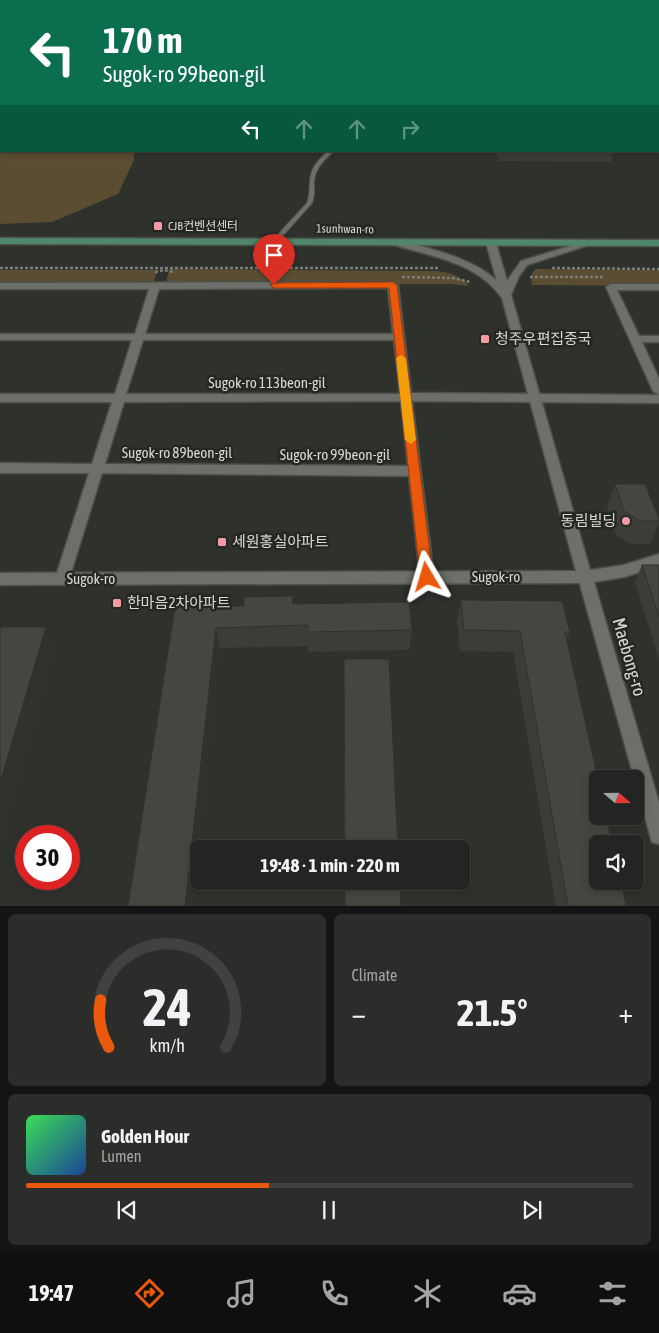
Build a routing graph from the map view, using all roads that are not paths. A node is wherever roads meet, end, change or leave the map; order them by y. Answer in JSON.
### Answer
{"nodes":[{"id":1,"x":331,"y":152,"type":"edge"},
{"id":2,"x":0,"y":241,"type":"edge"},
{"id":3,"x":275,"y":241,"type":"junction"},
{"id":4,"x":394,"y":242,"type":"junction"},
{"id":5,"x":491,"y":243,"type":"junction"},
{"id":6,"x":590,"y":243,"type":"junction"},
{"id":7,"x":659,"y":243,"type":"edge"},
{"id":8,"x":0,"y":286,"type":"edge"},
{"id":9,"x":155,"y":286,"type":"junction"},
{"id":10,"x":659,"y":287,"type":"edge"},
{"id":11,"x":505,"y":296,"type":"junction"},
{"id":12,"x":0,"y":337,"type":"edge"},
{"id":13,"x":399,"y":337,"type":"junction"},
{"id":14,"x":139,"y":338,"type":"junction"},
{"id":15,"x":635,"y":338,"type":"junction"},
{"id":16,"x":659,"y":339,"type":"edge"},
{"id":17,"x":659,"y":391,"type":"edge"},
{"id":18,"x":534,"y":397,"type":"junction"},
{"id":19,"x":0,"y":398,"type":"edge"},
{"id":20,"x":121,"y":398,"type":"junction"},
{"id":21,"x":406,"y":398,"type":"junction"},
{"id":22,"x":659,"y":399,"type":"edge"},
{"id":23,"x":0,"y":468,"type":"edge"},
{"id":24,"x":98,"y":469,"type":"junction"},
{"id":25,"x":256,"y":470,"type":"joint"},
{"id":26,"x":414,"y":472,"type":"junction"},
{"id":27,"x":659,"y":560,"type":"edge"},
{"id":28,"x":427,"y":577,"type":"junction"},
{"id":29,"x":585,"y":577,"type":"junction"},
{"id":30,"x":0,"y":579,"type":"edge"},
{"id":31,"x":62,"y":579,"type":"junction"},
{"id":32,"x":659,"y":835,"type":"edge"}],
"edges":[{"from":1,"to":3,"type":"lane"},
{"from":2,"to":3,"type":"main road","name":"1sunhwan-ro"},
{"from":3,"to":4,"type":"main road","name":"1sunhwan-ro"},
{"from":4,"to":5,"type":"main road","name":"1sunhwan-ro"},
{"from":4,"to":11,"type":"street"},
{"from":5,"to":6,"type":"main road","name":"1sunhwan-ro"},
{"from":5,"to":11,"type":"street"},
{"from":6,"to":7,"type":"main road","name":"1sunhwan-ro"},
{"from":6,"to":11,"type":"street"},
{"from":8,"to":9,"type":"street"},
{"from":9,"to":13,"type":"street","name":"Sugok-ro 99beon-gil"},
{"from":9,"to":14,"type":"street","name":"Sugok-ro 89beon-gil"},
{"from":10,"to":15,"type":"street"},
{"from":11,"to":18,"type":"street"},
{"from":12,"to":14,"type":"street"},
{"from":13,"to":14,"type":"street"},
{"from":13,"to":21,"type":"street","name":"Sugok-ro 99beon-gil"},
{"from":14,"to":20,"type":"street","name":"Sugok-ro 89beon-gil"},
{"from":15,"to":16,"type":"street"},
{"from":15,"to":17,"type":"street"},
{"from":18,"to":21,"type":"street","name":"Sugok-ro 113beon-gil"},
{"from":18,"to":22,"type":"street","name":"Sugok-ro 113beon-gil"},
{"from":18,"to":29,"type":"street"},
{"from":19,"to":20,"type":"street","name":"Sugok-ro 113beon-gil"},
{"from":20,"to":21,"type":"street","name":"Sugok-ro 113beon-gil"},
{"from":20,"to":24,"type":"street","name":"Sugok-ro 89beon-gil"},
{"from":21,"to":26,"type":"street","name":"Sugok-ro 99beon-gil"},
{"from":23,"to":24,"type":"street","name":"Sugok-ro 89beon-gil"},
{"from":24,"to":25,"type":"street","name":"Sugok-ro 89beon-gil"},
{"from":24,"to":31,"type":"street","name":"Sugok-ro 89beon-gil"},
{"from":25,"to":26,"type":"street","name":"Sugok-ro 99beon-gil"},
{"from":26,"to":28,"type":"street","name":"Sugok-ro 99beon-gil"},
{"from":27,"to":29,"type":"street","name":"Sugok-ro"},
{"from":28,"to":29,"type":"street","name":"Sugok-ro"},
{"from":28,"to":31,"type":"street","name":"Sugok-ro"},
{"from":29,"to":32,"type":"street","name":"Maebong-ro"},
{"from":30,"to":31,"type":"street","name":"Sugok-ro"}]}
